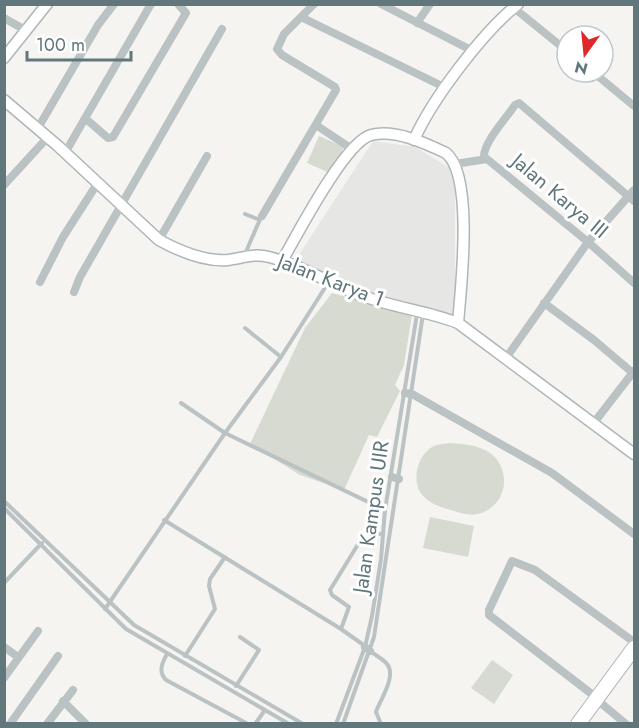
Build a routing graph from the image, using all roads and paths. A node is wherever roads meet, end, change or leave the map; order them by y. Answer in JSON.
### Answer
{"nodes":[{"id":1,"x":46,"y":4,"type":"edge"},
{"id":2,"x":114,"y":4,"type":"edge"},
{"id":3,"x":151,"y":4,"type":"edge"},
{"id":4,"x":178,"y":4,"type":"edge"},
{"id":5,"x":314,"y":4,"type":"edge"},
{"id":6,"x":381,"y":4,"type":"edge"},
{"id":7,"x":430,"y":4,"type":"edge"},
{"id":8,"x":516,"y":6,"type":"edge"},
{"id":9,"x":4,"y":18,"type":"edge"},
{"id":10,"x":303,"y":18,"type":"junction"},
{"id":11,"x":417,"y":23,"type":"junction"},
{"id":12,"x":222,"y":29,"type":"dead end"},
{"id":13,"x":25,"y":30,"type":"junction"},
{"id":14,"x":555,"y":40,"type":"edge"},
{"id":15,"x":473,"y":51,"type":"junction"},
{"id":16,"x":4,"y":58,"type":"edge"},
{"id":17,"x":607,"y":84,"type":"edge"},
{"id":18,"x":446,"y":88,"type":"junction"},
{"id":19,"x":4,"y":100,"type":"edge"},
{"id":20,"x":634,"y":106,"type":"edge"},
{"id":21,"x":86,"y":119,"type":"junction"},
{"id":22,"x":316,"y":125,"type":"junction"},
{"id":23,"x":38,"y":128,"type":"junction"},
{"id":24,"x":48,"y":138,"type":"junction"},
{"id":25,"x":414,"y":140,"type":"junction"},
{"id":26,"x":352,"y":149,"type":"junction"},
{"id":27,"x":65,"y":153,"type":"junction"},
{"id":28,"x":207,"y":156,"type":"dead end"},
{"id":29,"x":487,"y":159,"type":"junction"},
{"id":30,"x":454,"y":164,"type":"junction"},
{"id":31,"x":97,"y":184,"type":"junction"},
{"id":32,"x":4,"y":185,"type":"edge"},
{"id":33,"x":633,"y":196,"type":"edge"},
{"id":34,"x":121,"y":206,"type":"junction"},
{"id":35,"x":245,"y":214,"type":"dead end"},
{"id":36,"x":261,"y":218,"type":"junction"},
{"id":37,"x":159,"y":240,"type":"junction"},
{"id":38,"x":588,"y":242,"type":"junction"},
{"id":39,"x":243,"y":257,"type":"junction"},
{"id":40,"x":282,"y":261,"type":"junction"},
{"id":41,"x":40,"y":282,"type":"dead end"},
{"id":42,"x":328,"y":283,"type":"junction"},
{"id":43,"x":634,"y":283,"type":"edge"},
{"id":44,"x":74,"y":292,"type":"dead end"},
{"id":45,"x":544,"y":303,"type":"junction"},
{"id":46,"x":421,"y":310,"type":"junction"},
{"id":47,"x":458,"y":323,"type":"junction"},
{"id":48,"x":245,"y":328,"type":"dead end"},
{"id":49,"x":281,"y":357,"type":"junction"},
{"id":50,"x":506,"y":358,"type":"junction"},
{"id":51,"x":634,"y":373,"type":"edge"},
{"id":52,"x":409,"y":393,"type":"junction"},
{"id":53,"x":181,"y":402,"type":"dead end"},
{"id":54,"x":593,"y":424,"type":"junction"},
{"id":55,"x":225,"y":433,"type":"junction"},
{"id":56,"x":634,"y":454,"type":"edge"},
{"id":57,"x":395,"y":478,"type":"junction"},
{"id":58,"x":4,"y":501,"type":"edge"},
{"id":59,"x":4,"y":508,"type":"edge"},
{"id":60,"x":385,"y":510,"type":"junction"},
{"id":61,"x":164,"y":520,"type":"junction"},
{"id":62,"x":383,"y":534,"type":"junction"},
{"id":63,"x":634,"y":534,"type":"edge"},
{"id":64,"x":43,"y":542,"type":"junction"},
{"id":65,"x":225,"y":557,"type":"junction"},
{"id":66,"x":4,"y":583,"type":"edge"},
{"id":67,"x":109,"y":601,"type":"junction"},
{"id":68,"x":105,"y":609,"type":"junction"},
{"id":69,"x":341,"y":629,"type":"junction"},
{"id":70,"x":38,"y":631,"type":"dead end"},
{"id":71,"x":240,"y":637,"type":"dead end"},
{"id":72,"x":634,"y":642,"type":"edge"},
{"id":73,"x":4,"y":647,"type":"edge"},
{"id":74,"x":634,"y":648,"type":"edge"},
{"id":75,"x":368,"y":649,"type":"junction"},
{"id":76,"x":167,"y":654,"type":"junction"},
{"id":77,"x":58,"y":656,"type":"dead end"},
{"id":78,"x":185,"y":656,"type":"junction"},
{"id":79,"x":18,"y":657,"type":"junction"},
{"id":80,"x":634,"y":662,"type":"edge"},
{"id":81,"x":4,"y":678,"type":"edge"},
{"id":82,"x":236,"y":686,"type":"junction"},
{"id":83,"x":73,"y":690,"type":"dead end"},
{"id":84,"x":63,"y":701,"type":"junction"},
{"id":85,"x":599,"y":701,"type":"junction"},
{"id":86,"x":265,"y":710,"type":"junction"},
{"id":87,"x":10,"y":723,"type":"edge"},
{"id":88,"x":47,"y":723,"type":"edge"},
{"id":89,"x":86,"y":723,"type":"edge"},
{"id":90,"x":248,"y":723,"type":"edge"},
{"id":91,"x":255,"y":723,"type":"edge"},
{"id":92,"x":289,"y":723,"type":"edge"},
{"id":93,"x":303,"y":723,"type":"edge"},
{"id":94,"x":336,"y":723,"type":"edge"},
{"id":95,"x":343,"y":723,"type":"edge"},
{"id":96,"x":381,"y":723,"type":"edge"},
{"id":97,"x":578,"y":723,"type":"edge"},
{"id":98,"x":587,"y":723,"type":"edge"},
{"id":99,"x":626,"y":723,"type":"edge"}],
"edges":[{"from":1,"to":13,"type":"street"},
{"from":2,"to":23,"type":"street"},
{"from":3,"to":21,"type":"street"},
{"from":4,"to":21,"type":"street"},
{"from":5,"to":10,"type":"street"},
{"from":6,"to":11,"type":"street"},
{"from":7,"to":11,"type":"street"},
{"from":8,"to":14,"type":"street"},
{"from":8,"to":15,"type":"street"},
{"from":9,"to":13,"type":"street"},
{"from":10,"to":18,"type":"street"},
{"from":10,"to":22,"type":"street"},
{"from":11,"to":15,"type":"street"},
{"from":12,"to":34,"type":"street"},
{"from":13,"to":16,"type":"street"},
{"from":15,"to":18,"type":"street"},
{"from":17,"to":20,"type":"street"},
{"from":18,"to":25,"type":"street"},
{"from":19,"to":23,"type":"street","name":"Jalan Karya 1"},
{"from":21,"to":27,"type":"street"},
{"from":22,"to":26,"type":"street"},
{"from":22,"to":36,"type":"street"},
{"from":23,"to":24,"type":"street","name":"Jalan Karya 1"},
{"from":24,"to":27,"type":"street","name":"Jalan Karya 1"},
{"from":24,"to":32,"type":"street"},
{"from":25,"to":26,"type":"street"},
{"from":25,"to":30,"type":"street"},
{"from":26,"to":40,"type":"street"},
{"from":27,"to":31,"type":"street","name":"Jalan Karya 1"},
{"from":28,"to":37,"type":"street"},
{"from":29,"to":30,"type":"street","name":"Jalan Karya III"},
{"from":29,"to":33,"type":"street"},
{"from":29,"to":38,"type":"street","name":"Jalan Karya III"},
{"from":30,"to":47,"type":"street"},
{"from":31,"to":34,"type":"street","name":"Jalan Karya 1"},
{"from":31,"to":41,"type":"street"},
{"from":33,"to":38,"type":"street"},
{"from":34,"to":37,"type":"street","name":"Jalan Karya 1"},
{"from":34,"to":44,"type":"street"},
{"from":35,"to":36,"type":"lane"},
{"from":36,"to":39,"type":"lane"},
{"from":37,"to":39,"type":"street","name":"Jalan Karya 1"},
{"from":38,"to":43,"type":"street","name":"Jalan Karya III"},
{"from":38,"to":45,"type":"street"},
{"from":39,"to":40,"type":"street","name":"Jalan Karya 1"},
{"from":40,"to":42,"type":"street","name":"Jalan Karya 1"},
{"from":42,"to":46,"type":"street","name":"Jalan Karya 1"},
{"from":42,"to":49,"type":"lane"},
{"from":45,"to":50,"type":"street"},
{"from":45,"to":51,"type":"street"},
{"from":46,"to":47,"type":"street","name":"Jalan Karya 1"},
{"from":46,"to":52,"type":"lane","name":"Jalan Kampus UIR"},
{"from":46,"to":52,"type":"lane","name":"Jalan Kampus UIR"},
{"from":47,"to":50,"type":"street","name":"Jalan Karya 1"},
{"from":48,"to":49,"type":"lane"},
{"from":49,"to":55,"type":"lane"},
{"from":50,"to":54,"type":"street","name":"Jalan Karya 1"},
{"from":51,"to":54,"type":"street"},
{"from":52,"to":57,"type":"lane","name":"Jalan Kampus UIR"},
{"from":52,"to":57,"type":"lane","name":"Jalan Kampus UIR"},
{"from":52,"to":63,"type":"street"},
{"from":53,"to":55,"type":"lane"},
{"from":54,"to":56,"type":"street","name":"Jalan Karya 1"},
{"from":55,"to":60,"type":"lane"},
{"from":55,"to":61,"type":"lane"},
{"from":57,"to":60,"type":"lane","name":"Jalan Kampus UIR"},
{"from":57,"to":75,"type":"lane","name":"Jalan Kampus UIR"},
{"from":58,"to":64,"type":"lane"},
{"from":59,"to":64,"type":"lane"},
{"from":60,"to":62,"type":"lane","name":"Jalan Kampus UIR"},
{"from":61,"to":65,"type":"lane"},
{"from":61,"to":67,"type":"lane"},
{"from":62,"to":69,"type":"lane"},
{"from":62,"to":75,"type":"lane","name":"Jalan Kampus UIR"},
{"from":64,"to":66,"type":"lane"},
{"from":64,"to":67,"type":"lane"},
{"from":64,"to":68,"type":"lane"},
{"from":65,"to":69,"type":"lane"},
{"from":65,"to":78,"type":"lane"},
{"from":67,"to":68,"type":"lane"},
{"from":67,"to":78,"type":"lane"},
{"from":68,"to":76,"type":"lane"},
{"from":69,"to":75,"type":"lane"},
{"from":70,"to":79,"type":"street"},
{"from":71,"to":82,"type":"lane"},
{"from":72,"to":85,"type":"street"},
{"from":73,"to":79,"type":"street"},
{"from":74,"to":85,"type":"highway"},
{"from":75,"to":94,"type":"lane","name":"Jalan Kampus UIR"},
{"from":75,"to":95,"type":"lane","name":"Jalan Kampus UIR"},
{"from":75,"to":96,"type":"lane"},
{"from":76,"to":86,"type":"lane"},
{"from":76,"to":90,"type":"lane"},
{"from":77,"to":87,"type":"street"},
{"from":78,"to":82,"type":"lane"},
{"from":79,"to":81,"type":"street"},
{"from":80,"to":85,"type":"highway"},
{"from":82,"to":93,"type":"lane"},
{"from":83,"to":84,"type":"street"},
{"from":84,"to":88,"type":"street"},
{"from":84,"to":89,"type":"street"},
{"from":85,"to":97,"type":"highway"},
{"from":85,"to":98,"type":"highway"},
{"from":85,"to":99,"type":"street"},
{"from":86,"to":91,"type":"lane"},
{"from":86,"to":92,"type":"lane"}]}
